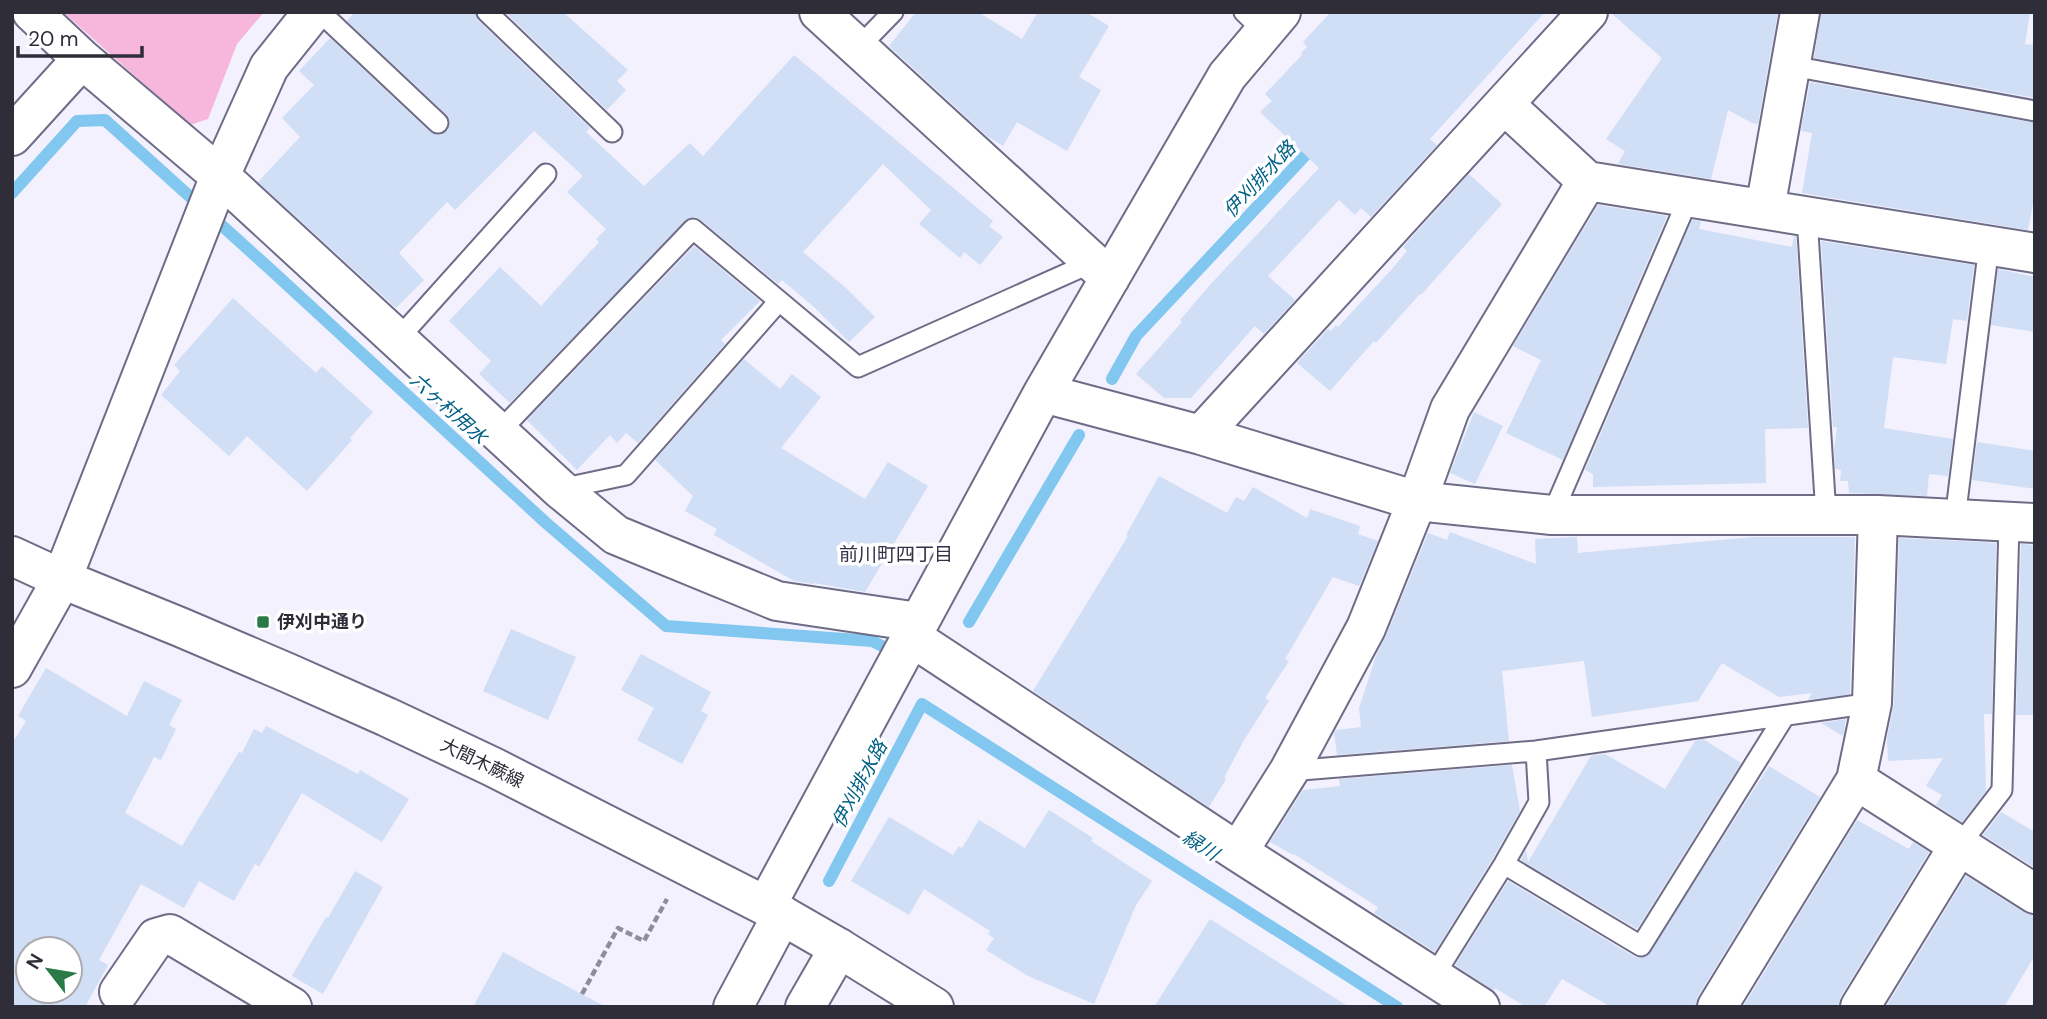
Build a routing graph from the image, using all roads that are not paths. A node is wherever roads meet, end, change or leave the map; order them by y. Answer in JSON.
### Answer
{"nodes":[{"id":1,"x":32,"y":12,"type":"edge"},
{"id":2,"x":313,"y":12,"type":"edge"},
{"id":3,"x":320,"y":12,"type":"edge"},
{"id":4,"x":487,"y":12,"type":"edge"},
{"id":5,"x":819,"y":12,"type":"edge"},
{"id":6,"x":893,"y":12,"type":"edge"},
{"id":7,"x":1588,"y":12,"type":"edge"},
{"id":8,"x":1800,"y":12,"type":"edge"},
{"id":9,"x":1263,"y":18,"type":"edge"},
{"id":10,"x":858,"y":48,"type":"junction"},
{"id":11,"x":82,"y":59,"type":"junction"},
{"id":12,"x":1792,"y":66,"type":"junction"},
{"id":13,"x":1504,"y":104,"type":"junction"},
{"id":14,"x":2035,"y":111,"type":"edge"},
{"id":15,"x":438,"y":123,"type":"dead end"},
{"id":16,"x":612,"y":132,"type":"dead end"},
{"id":17,"x":12,"y":136,"type":"edge"},
{"id":18,"x":546,"y":174,"type":"dead end"},
{"id":19,"x":220,"y":176,"type":"junction"},
{"id":20,"x":1587,"y":181,"type":"junction"},
{"id":21,"x":1689,"y":197,"type":"junction"},
{"id":22,"x":1765,"y":209,"type":"junction"},
{"id":23,"x":1807,"y":217,"type":"junction"},
{"id":24,"x":1989,"y":245,"type":"junction"},
{"id":25,"x":2035,"y":253,"type":"edge"},
{"id":26,"x":1102,"y":270,"type":"junction"},
{"id":27,"x":779,"y":301,"type":"junction"},
{"id":28,"x":398,"y":339,"type":"junction"},
{"id":29,"x":1077,"y":402,"type":"junction"},
{"id":30,"x":499,"y":432,"type":"junction"},
{"id":31,"x":1201,"y":435,"type":"junction"},
{"id":32,"x":560,"y":489,"type":"junction"},
{"id":33,"x":1417,"y":501,"type":"junction"},
{"id":34,"x":1552,"y":515,"type":"junction"},
{"id":35,"x":1826,"y":515,"type":"junction"},
{"id":36,"x":1878,"y":515,"type":"junction"},
{"id":37,"x":1955,"y":519,"type":"junction"},
{"id":38,"x":2022,"y":523,"type":"edge"},
{"id":39,"x":12,"y":556,"type":"edge"},
{"id":40,"x":62,"y":579,"type":"junction"},
{"id":41,"x":914,"y":629,"type":"junction"},
{"id":42,"x":12,"y":668,"type":"edge"},
{"id":43,"x":1872,"y":703,"type":"junction"},
{"id":44,"x":1784,"y":716,"type":"junction"},
{"id":45,"x":1536,"y":751,"type":"junction"},
{"id":46,"x":1289,"y":771,"type":"junction"},
{"id":47,"x":1857,"y":780,"type":"junction"},
{"id":48,"x":1958,"y":847,"type":"junction"},
{"id":49,"x":1238,"y":852,"type":"junction"},
{"id":50,"x":1504,"y":864,"type":"junction"},
{"id":51,"x":2035,"y":894,"type":"edge"},
{"id":52,"x":774,"y":911,"type":"junction"},
{"id":53,"x":839,"y":948,"type":"junction"},
{"id":54,"x":1434,"y":976,"type":"junction"},
{"id":55,"x":119,"y":992,"type":"dead end"},
{"id":56,"x":292,"y":1007,"type":"edge"},
{"id":57,"x":733,"y":1007,"type":"edge"},
{"id":58,"x":804,"y":1007,"type":"edge"},
{"id":59,"x":934,"y":1007,"type":"edge"},
{"id":60,"x":1480,"y":1007,"type":"edge"},
{"id":61,"x":1717,"y":1007,"type":"edge"},
{"id":62,"x":1860,"y":1007,"type":"edge"}],
"edges":[{"from":1,"to":11,"type":"street"},
{"from":2,"to":19,"type":"street"},
{"from":3,"to":15,"type":"lane"},
{"from":4,"to":16,"type":"lane"},
{"from":5,"to":10,"type":"street"},
{"from":6,"to":10,"type":"lane"},
{"from":7,"to":13,"type":"street"},
{"from":8,"to":12,"type":"street"},
{"from":9,"to":26,"type":"street"},
{"from":10,"to":26,"type":"street"},
{"from":11,"to":17,"type":"street"},
{"from":11,"to":19,"type":"street"},
{"from":12,"to":14,"type":"lane"},
{"from":12,"to":22,"type":"street"},
{"from":13,"to":20,"type":"street"},
{"from":13,"to":31,"type":"street"},
{"from":18,"to":28,"type":"lane"},
{"from":19,"to":28,"type":"street"},
{"from":19,"to":40,"type":"street"},
{"from":20,"to":21,"type":"street"},
{"from":20,"to":33,"type":"street"},
{"from":21,"to":22,"type":"street"},
{"from":21,"to":34,"type":"lane"},
{"from":22,"to":23,"type":"street"},
{"from":23,"to":24,"type":"street"},
{"from":23,"to":35,"type":"lane"},
{"from":24,"to":25,"type":"street"},
{"from":24,"to":37,"type":"lane"},
{"from":26,"to":27,"type":"lane"},
{"from":26,"to":29,"type":"street"},
{"from":27,"to":30,"type":"lane"},
{"from":27,"to":32,"type":"lane"},
{"from":28,"to":30,"type":"street"},
{"from":29,"to":31,"type":"street"},
{"from":29,"to":41,"type":"street"},
{"from":30,"to":32,"type":"street"},
{"from":31,"to":33,"type":"street"},
{"from":32,"to":41,"type":"street"},
{"from":33,"to":34,"type":"street"},
{"from":33,"to":46,"type":"street"},
{"from":34,"to":35,"type":"street"},
{"from":35,"to":36,"type":"street"},
{"from":36,"to":37,"type":"street"},
{"from":36,"to":43,"type":"street"},
{"from":37,"to":38,"type":"street"},
{"from":38,"to":48,"type":"lane"},
{"from":39,"to":40,"type":"street","name":"大間木蕨線"},
{"from":40,"to":42,"type":"street"},
{"from":40,"to":52,"type":"street","name":"大間木蕨線"},
{"from":41,"to":49,"type":"street"},
{"from":41,"to":52,"type":"street"},
{"from":43,"to":44,"type":"lane"},
{"from":43,"to":47,"type":"street"},
{"from":44,"to":45,"type":"lane"},
{"from":44,"to":50,"type":"lane"},
{"from":45,"to":46,"type":"lane"},
{"from":45,"to":50,"type":"lane"},
{"from":46,"to":49,"type":"street"},
{"from":47,"to":48,"type":"street"},
{"from":47,"to":61,"type":"street"},
{"from":48,"to":51,"type":"street"},
{"from":48,"to":62,"type":"street"},
{"from":49,"to":54,"type":"street"},
{"from":50,"to":54,"type":"lane"},
{"from":52,"to":53,"type":"street","name":"大間木蕨線"},
{"from":52,"to":57,"type":"street"},
{"from":53,"to":58,"type":"street"},
{"from":53,"to":59,"type":"street","name":"大間木蕨線"},
{"from":54,"to":60,"type":"street"},
{"from":55,"to":56,"type":"street"}]}
